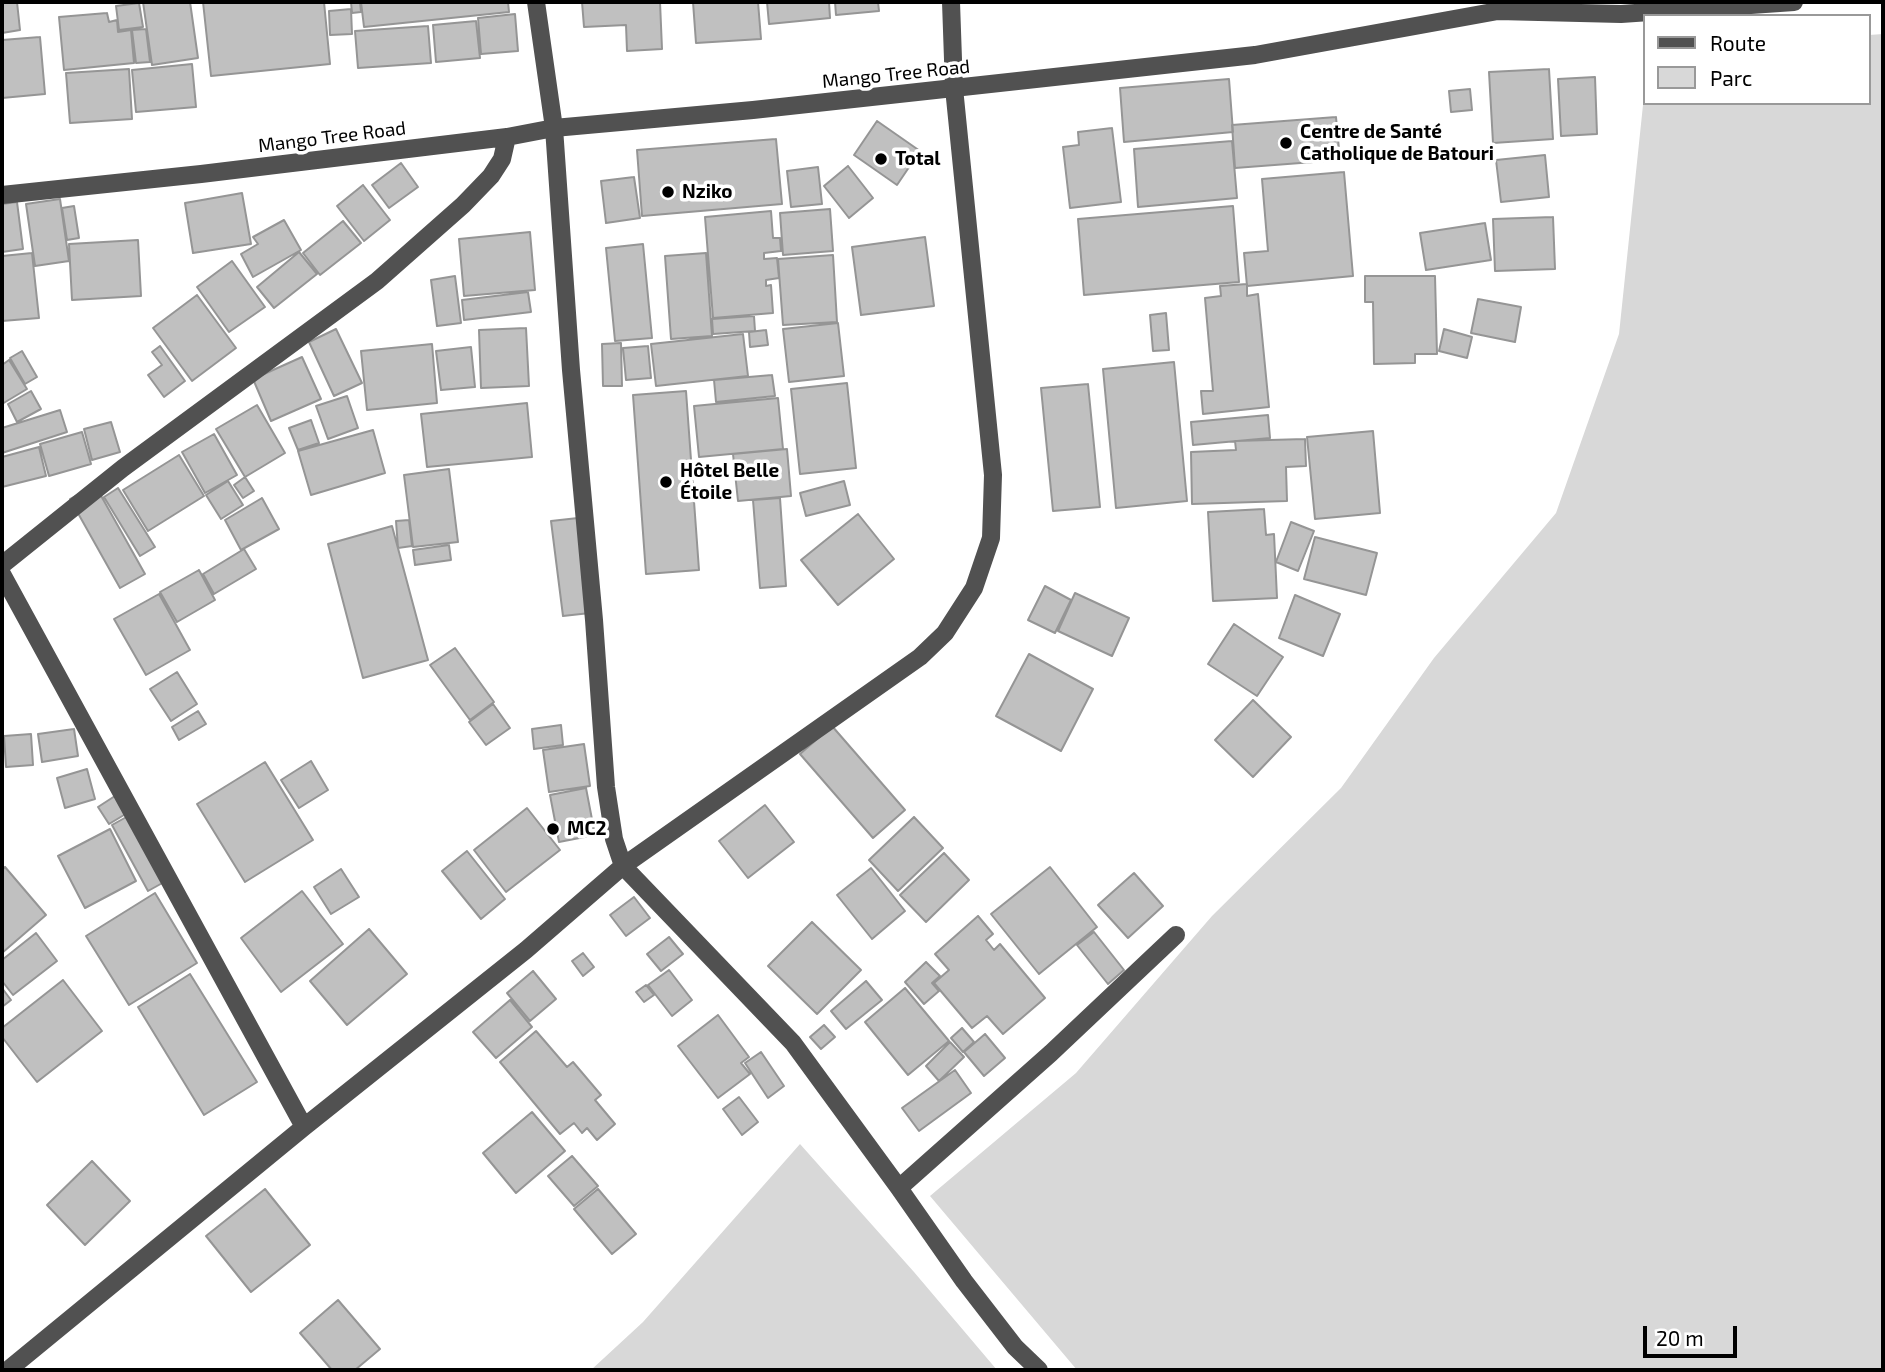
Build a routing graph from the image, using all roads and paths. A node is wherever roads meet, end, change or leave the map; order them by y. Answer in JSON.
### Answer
{"nodes":[{"id":1,"x":536,"y":2,"type":"edge"},
{"id":2,"x":951,"y":2,"type":"edge"},
{"id":3,"x":1794,"y":2,"type":"edge"},
{"id":4,"x":1497,"y":7,"type":"edge"},
{"id":5,"x":954,"y":89,"type":"junction"},
{"id":6,"x":554,"y":128,"type":"junction"},
{"id":7,"x":508,"y":137,"type":"junction"},
{"id":8,"x":2,"y":195,"type":"edge"},
{"id":9,"x":2,"y":565,"type":"edge"},
{"id":10,"x":2,"y":574,"type":"edge"},
{"id":11,"x":623,"y":866,"type":"junction"},
{"id":12,"x":1175,"y":935,"type":"dead end"},
{"id":13,"x":304,"y":1127,"type":"junction"},
{"id":14,"x":900,"y":1188,"type":"junction"},
{"id":15,"x":8,"y":1370,"type":"edge"},
{"id":16,"x":1038,"y":1370,"type":"edge"}],
"edges":[{"from":1,"to":6,"type":"street"},
{"from":2,"to":5,"type":"street"},
{"from":3,"to":4,"type":"street","name":"Mango Tree Road"},
{"from":4,"to":5,"type":"street","name":"Mango Tree Road"},
{"from":5,"to":6,"type":"street","name":"Mango Tree Road"},
{"from":5,"to":11,"type":"street"},
{"from":6,"to":7,"type":"street","name":"Mango Tree Road"},
{"from":6,"to":11,"type":"street"},
{"from":7,"to":8,"type":"street","name":"Mango Tree Road"},
{"from":7,"to":9,"type":"street"},
{"from":10,"to":13,"type":"street"},
{"from":11,"to":13,"type":"street"},
{"from":11,"to":14,"type":"street"},
{"from":12,"to":14,"type":"street"},
{"from":13,"to":15,"type":"street"},
{"from":14,"to":16,"type":"street"}]}
